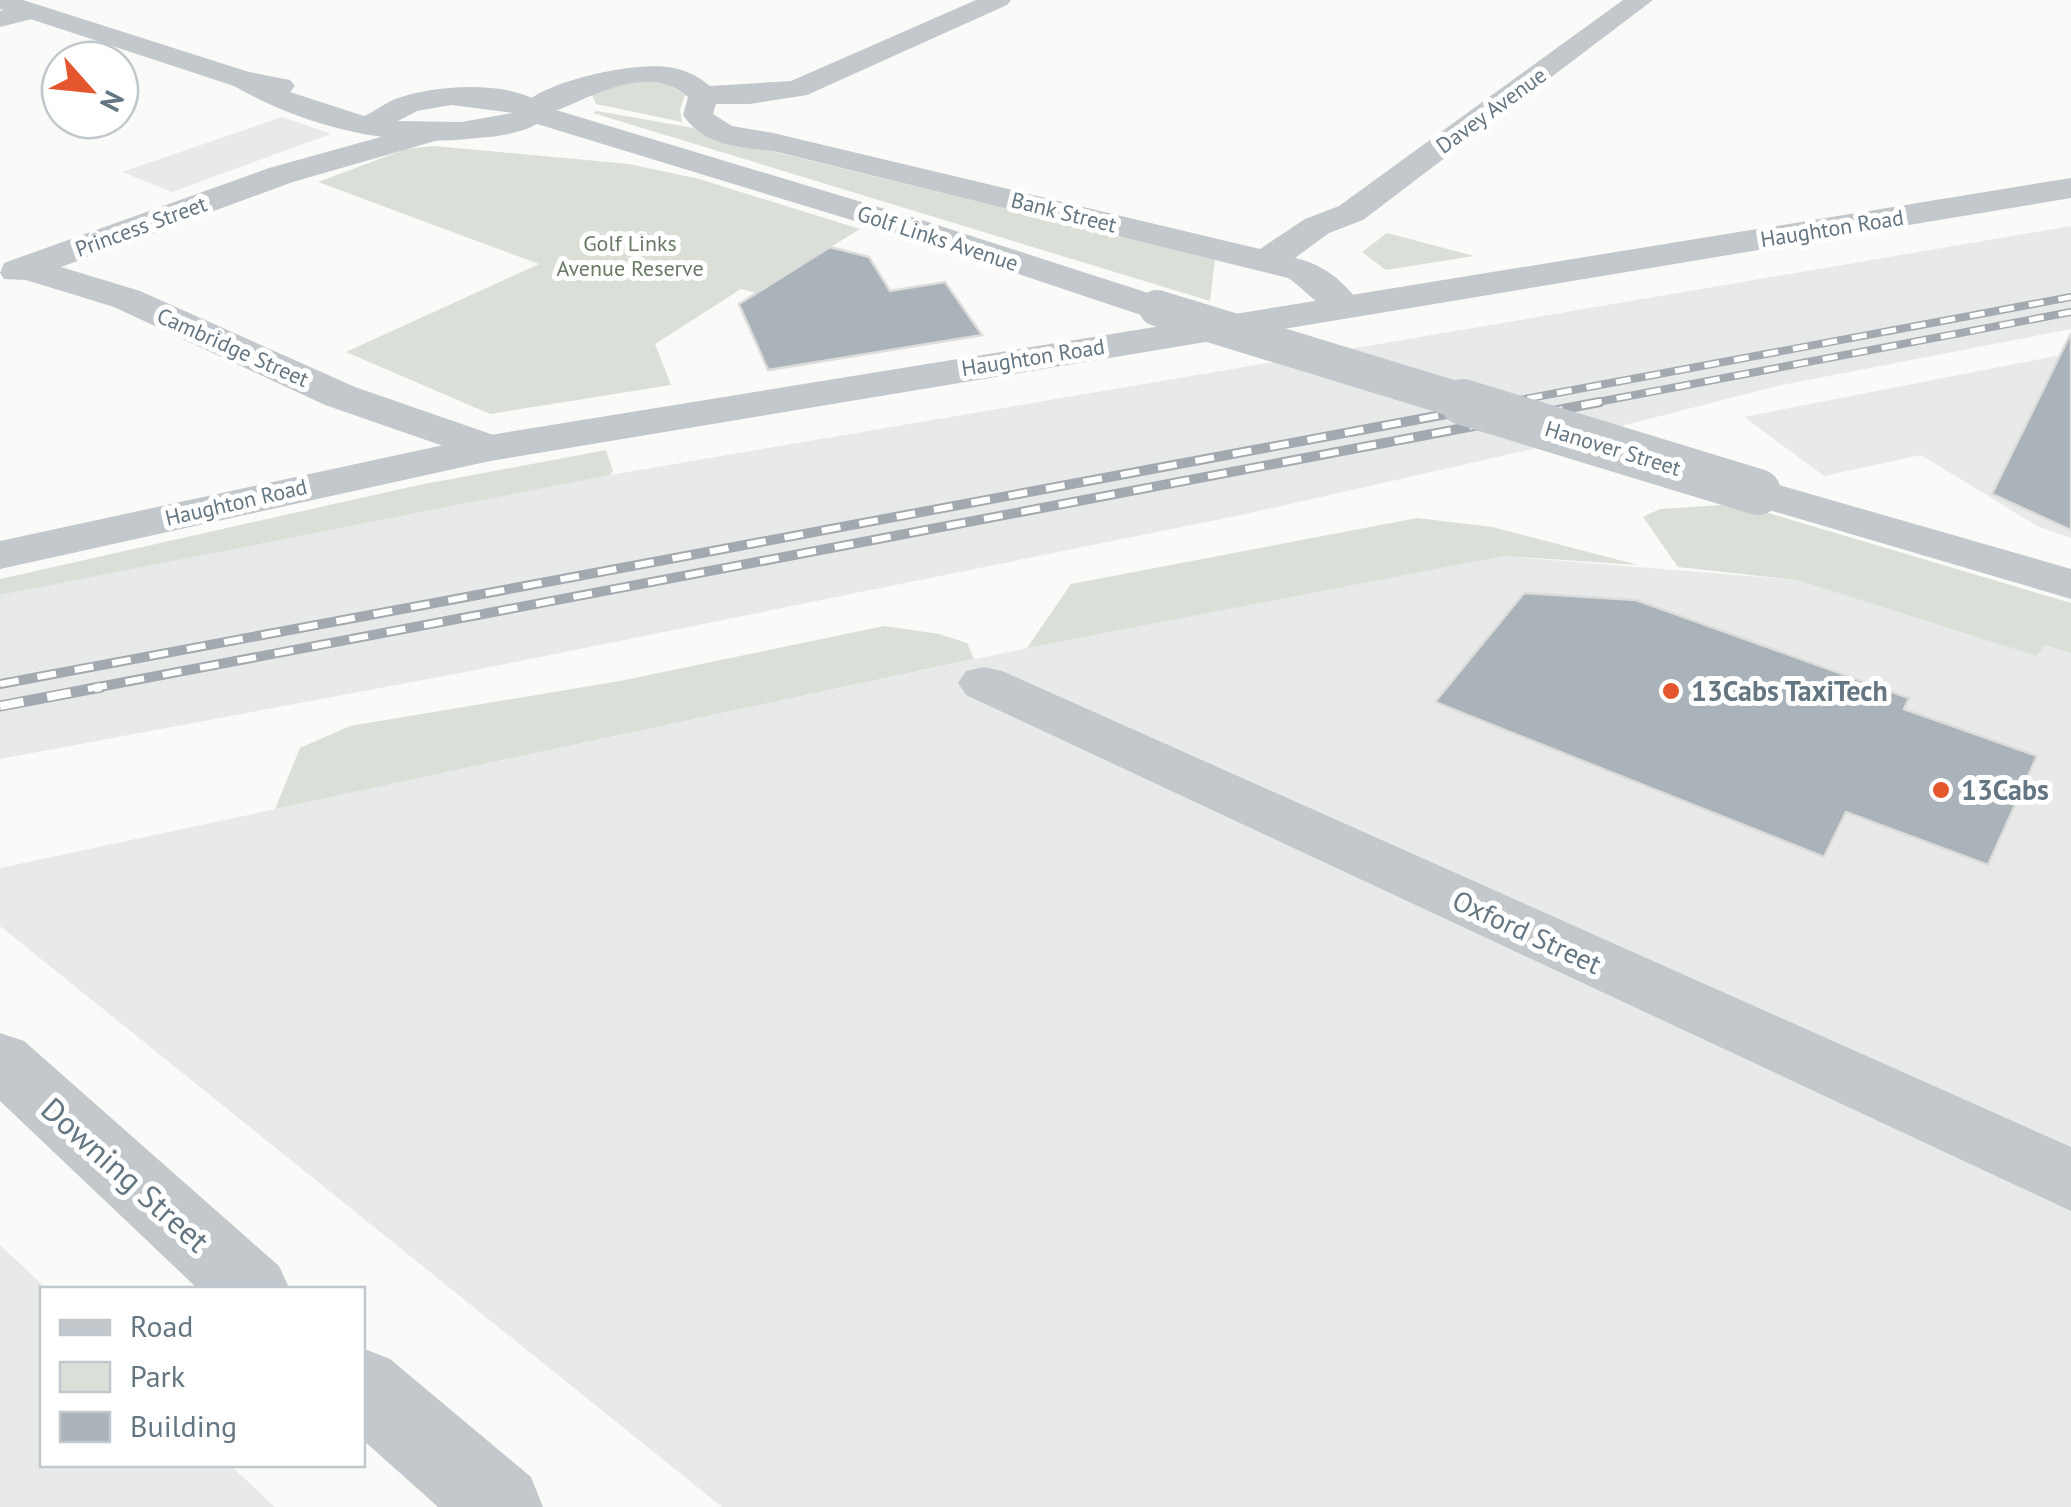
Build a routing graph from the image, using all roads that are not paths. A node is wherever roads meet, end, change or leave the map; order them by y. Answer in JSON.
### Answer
{"nodes":[{"id":1,"x":998,"y":0,"type":"edge"},
{"id":2,"x":1640,"y":0,"type":"edge"},
{"id":3,"x":0,"y":1,"type":"edge"},
{"id":4,"x":30,"y":11,"type":"junction"},
{"id":5,"x":0,"y":19,"type":"edge"},
{"id":6,"x":244,"y":80,"type":"junction"},
{"id":7,"x":734,"y":90,"type":"junction"},
{"id":8,"x":702,"y":92,"type":"junction"},
{"id":9,"x":451,"y":97,"type":"junction"},
{"id":10,"x":533,"y":112,"type":"junction"},
{"id":11,"x":377,"y":126,"type":"junction"},
{"id":12,"x":485,"y":128,"type":"junction"},
{"id":13,"x":431,"y":132,"type":"junction"},
{"id":14,"x":773,"y":142,"type":"junction"},
{"id":15,"x":720,"y":169,"type":"junction"},
{"id":16,"x":281,"y":175,"type":"junction"},
{"id":17,"x":2071,"y":188,"type":"edge"},
{"id":18,"x":1342,"y":219,"type":"junction"},
{"id":19,"x":66,"y":254,"type":"junction"},
{"id":20,"x":1267,"y":261,"type":"junction"},
{"id":21,"x":1302,"y":270,"type":"junction"},
{"id":22,"x":13,"y":273,"type":"edge"},
{"id":23,"x":127,"y":298,"type":"junction"},
{"id":24,"x":1342,"y":306,"type":"junction"},
{"id":25,"x":1156,"y":308,"type":"joint"},
{"id":26,"x":340,"y":396,"type":"junction"},
{"id":27,"x":490,"y":448,"type":"junction"},
{"id":28,"x":412,"y":463,"type":"junction"},
{"id":29,"x":0,"y":555,"type":"edge"},
{"id":30,"x":2071,"y":584,"type":"edge"},
{"id":31,"x":984,"y":683,"type":"dead end"},
{"id":32,"x":0,"y":1060,"type":"edge"},
{"id":33,"x":2071,"y":1180,"type":"edge"},
{"id":34,"x":249,"y":1287,"type":"edge"},
{"id":35,"x":365,"y":1389,"type":"edge"},
{"id":36,"x":501,"y":1507,"type":"edge"}],
"edges":[{"from":1,"to":7,"type":"street"},
{"from":2,"to":18,"type":"street","name":"Davey Avenue"},
{"from":3,"to":4,"type":"street"},
{"from":4,"to":5,"type":"street"},
{"from":4,"to":6,"type":"street"},
{"from":6,"to":9,"type":"street"},
{"from":6,"to":11,"type":"street"},
{"from":7,"to":8,"type":"street"},
{"from":7,"to":9,"type":"street"},
{"from":7,"to":14,"type":"street","name":"Bank Street"},
{"from":8,"to":10,"type":"street"},
{"from":8,"to":14,"type":"street","name":"Bank Street"},
{"from":9,"to":10,"type":"street","name":"Golf Links Avenue"},
{"from":9,"to":11,"type":"street","name":"Princess Street"},
{"from":10,"to":12,"type":"street"},
{"from":10,"to":15,"type":"street","name":"Golf Links Avenue"},
{"from":11,"to":13,"type":"street"},
{"from":11,"to":16,"type":"street","name":"Princess Street"},
{"from":12,"to":13,"type":"street"},
{"from":12,"to":15,"type":"street","name":"Golf Links Avenue"},
{"from":13,"to":16,"type":"street","name":"Princess Street"},
{"from":14,"to":20,"type":"street","name":"Bank Street"},
{"from":15,"to":25,"type":"street","name":"Golf Links Avenue"},
{"from":16,"to":19,"type":"street","name":"Princess Street"},
{"from":17,"to":24,"type":"street","name":"Haughton Road"},
{"from":18,"to":20,"type":"street","name":"Davey Avenue"},
{"from":18,"to":21,"type":"street","name":"Davey Avenue"},
{"from":19,"to":22,"type":"street","name":"Princess Street"},
{"from":19,"to":23,"type":"street","name":"Cambridge Street"},
{"from":20,"to":21,"type":"street","name":"Bank Street"},
{"from":21,"to":24,"type":"street","name":"Bank Street"},
{"from":22,"to":23,"type":"street","name":"Cambridge Street"},
{"from":23,"to":26,"type":"street","name":"Cambridge Street"},
{"from":24,"to":27,"type":"street","name":"Haughton Road"},
{"from":25,"to":30,"type":"street","name":"Hanover Street","bridge":true},
{"from":26,"to":27,"type":"street","name":"Cambridge Street"},
{"from":26,"to":28,"type":"street","name":"Cambridge Street"},
{"from":27,"to":28,"type":"street","name":"Haughton Road"},
{"from":28,"to":29,"type":"street","name":"Haughton Road"},
{"from":31,"to":33,"type":"street","name":"Oxford Street"},
{"from":32,"to":34,"type":"street","name":"Downing Street"},
{"from":35,"to":36,"type":"street"}]}
